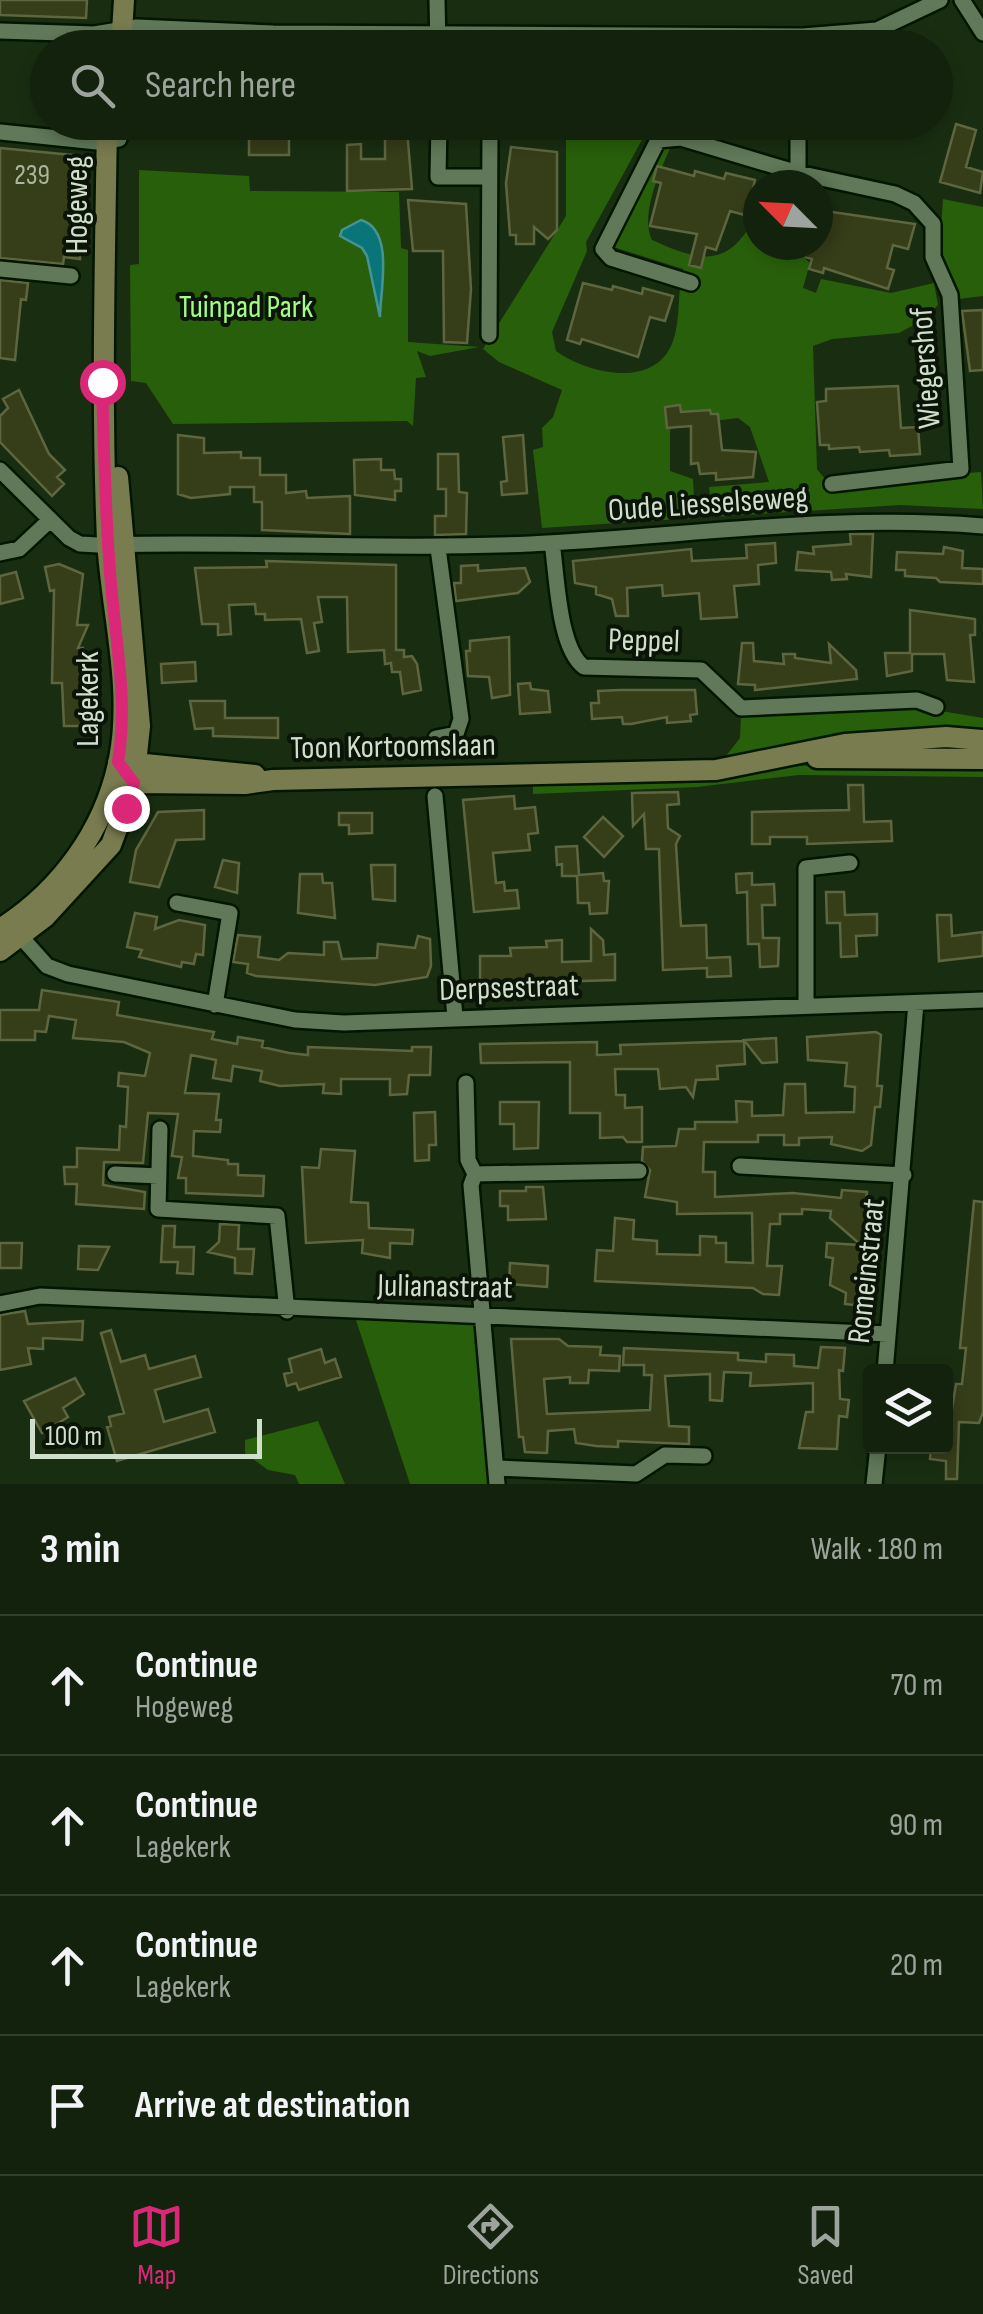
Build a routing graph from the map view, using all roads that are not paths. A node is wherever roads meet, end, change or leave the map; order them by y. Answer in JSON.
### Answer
{"nodes":[{"id":1,"x":111,"y":0,"type":"edge"},
{"id":2,"x":124,"y":0,"type":"edge"},
{"id":3,"x":437,"y":0,"type":"edge"},
{"id":4,"x":940,"y":0,"type":"edge"},
{"id":5,"x":962,"y":0,"type":"edge"},
{"id":6,"x":114,"y":30,"type":"edge"},
{"id":7,"x":117,"y":30,"type":"edge"},
{"id":8,"x":438,"y":30,"type":"edge"},
{"id":9,"x":877,"y":30,"type":"edge"},
{"id":10,"x":0,"y":31,"type":"edge"},
{"id":11,"x":30,"y":33,"type":"edge"},
{"id":12,"x":983,"y":34,"type":"edge"},
{"id":13,"x":0,"y":132,"type":"edge"},
{"id":14,"x":30,"y":132,"type":"edge"},
{"id":15,"x":114,"y":140,"type":"edge"},
{"id":16,"x":439,"y":140,"type":"edge"},
{"id":17,"x":489,"y":140,"type":"edge"},
{"id":18,"x":658,"y":140,"type":"edge"},
{"id":19,"x":688,"y":140,"type":"edge"},
{"id":20,"x":798,"y":140,"type":"edge"},
{"id":21,"x":791,"y":170,"type":"edge"},
{"id":22,"x":798,"y":170,"type":"edge"},
{"id":23,"x":488,"y":177,"type":"junction"},
{"id":24,"x":833,"y":181,"type":"edge"},
{"id":25,"x":0,"y":268,"type":"edge"},
{"id":26,"x":71,"y":276,"type":"dead end"},
{"id":27,"x":691,"y":282,"type":"dead end"},
{"id":28,"x":489,"y":335,"type":"dead end"},
{"id":29,"x":0,"y":470,"type":"edge"},
{"id":30,"x":832,"y":484,"type":"dead end"},
{"id":31,"x":50,"y":520,"type":"junction"},
{"id":32,"x":983,"y":526,"type":"edge"},
{"id":33,"x":552,"y":542,"type":"junction"},
{"id":34,"x":116,"y":545,"type":"junction"},
{"id":35,"x":438,"y":548,"type":"junction"},
{"id":36,"x":0,"y":554,"type":"edge"},
{"id":37,"x":936,"y":707,"type":"dead end"},
{"id":38,"x":436,"y":738,"type":"dead end"},
{"id":39,"x":983,"y":740,"type":"edge"},
{"id":40,"x":795,"y":757,"type":"junction"},
{"id":41,"x":983,"y":759,"type":"edge"},
{"id":42,"x":130,"y":769,"type":"junction"},
{"id":43,"x":274,"y":780,"type":"junction"},
{"id":44,"x":435,"y":796,"type":"dead end"},
{"id":45,"x":850,"y":863,"type":"dead end"},
{"id":46,"x":177,"y":903,"type":"dead end"},
{"id":47,"x":0,"y":929,"type":"edge"},
{"id":48,"x":22,"y":938,"type":"junction"},
{"id":49,"x":0,"y":951,"type":"edge"},
{"id":50,"x":983,"y":1000,"type":"edge"},
{"id":51,"x":916,"y":1003,"type":"junction"},
{"id":52,"x":215,"y":1005,"type":"junction"},
{"id":53,"x":806,"y":1006,"type":"junction"},
{"id":54,"x":455,"y":1016,"type":"junction"},
{"id":55,"x":466,"y":1083,"type":"dead end"},
{"id":56,"x":160,"y":1129,"type":"dead end"},
{"id":57,"x":740,"y":1166,"type":"dead end"},
{"id":58,"x":639,"y":1171,"type":"dead end"},
{"id":59,"x":115,"y":1174,"type":"dead end"},
{"id":60,"x":475,"y":1174,"type":"junction"},
{"id":61,"x":159,"y":1176,"type":"junction"},
{"id":62,"x":904,"y":1176,"type":"junction"},
{"id":63,"x":0,"y":1304,"type":"edge"},
{"id":64,"x":286,"y":1311,"type":"junction"},
{"id":65,"x":482,"y":1314,"type":"junction"},
{"id":66,"x":888,"y":1334,"type":"junction"},
{"id":67,"x":886,"y":1364,"type":"edge"},
{"id":68,"x":877,"y":1454,"type":"edge"},
{"id":69,"x":704,"y":1456,"type":"dead end"},
{"id":70,"x":653,"y":1462,"type":"junction"},
{"id":71,"x":497,"y":1476,"type":"edge"},
{"id":72,"x":636,"y":1479,"type":"edge"},
{"id":73,"x":651,"y":1484,"type":"edge"},
{"id":74,"x":874,"y":1484,"type":"edge"}],
"edges":[{"from":1,"to":6,"type":"street"},
{"from":2,"to":7,"type":"street"},
{"from":3,"to":8,"type":"street"},
{"from":4,"to":9,"type":"street"},
{"from":5,"to":12,"type":"street"},
{"from":10,"to":11,"type":"street"},
{"from":13,"to":14,"type":"street"},
{"from":15,"to":34,"type":"street","name":"Hogeweg"},
{"from":16,"to":23,"type":"street"},
{"from":17,"to":23,"type":"street"},
{"from":18,"to":27,"type":"street","name":"Wiegershof"},
{"from":19,"to":21,"type":"street","name":"Wiegershof"},
{"from":20,"to":22,"type":"street"},
{"from":23,"to":28,"type":"street"},
{"from":24,"to":30,"type":"street","name":"Wiegershof"},
{"from":25,"to":26,"type":"street"},
{"from":29,"to":31,"type":"street","name":"Oude Liesselseweg"},
{"from":31,"to":34,"type":"street","name":"Oude Liesselseweg"},
{"from":31,"to":36,"type":"street"},
{"from":32,"to":33,"type":"street","name":"Oude Liesselseweg"},
{"from":33,"to":35,"type":"street","name":"Oude Liesselseweg"},
{"from":33,"to":37,"type":"street","name":"Peppel"},
{"from":34,"to":35,"type":"street","name":"Oude Liesselseweg"},
{"from":34,"to":42,"type":"street","name":"Lagekerk"},
{"from":35,"to":38,"type":"street"},
{"from":39,"to":40,"type":"street","name":"Toon Kortoomslaan"},
{"from":40,"to":41,"type":"street","name":"Toon Kortoomslaan"},
{"from":40,"to":43,"type":"street","name":"Toon Kortoomslaan"},
{"from":42,"to":43,"type":"street"},
{"from":42,"to":43,"type":"street","name":"Toon Kortoomslaan"},
{"from":42,"to":47,"type":"street","name":"Lagekerk"},
{"from":42,"to":48,"type":"street","name":"Lagekerk"},
{"from":44,"to":54,"type":"street"},
{"from":45,"to":53,"type":"street"},
{"from":46,"to":52,"type":"street"},
{"from":48,"to":49,"type":"street","name":"Lagekerk"},
{"from":48,"to":52,"type":"street","name":"Derpsestraat"},
{"from":50,"to":51,"type":"street","name":"Derpsestraat"},
{"from":51,"to":53,"type":"street","name":"Derpsestraat"},
{"from":51,"to":62,"type":"street","name":"Romeinstraat"},
{"from":52,"to":54,"type":"street","name":"Derpsestraat"},
{"from":53,"to":54,"type":"street","name":"Derpsestraat"},
{"from":55,"to":60,"type":"street"},
{"from":56,"to":61,"type":"street"},
{"from":57,"to":62,"type":"street","name":"Romeinstraat"},
{"from":58,"to":60,"type":"street"},
{"from":59,"to":61,"type":"street"},
{"from":60,"to":65,"type":"street"},
{"from":61,"to":64,"type":"street"},
{"from":62,"to":66,"type":"street","name":"Romeinstraat"},
{"from":63,"to":64,"type":"street","name":"Julianastraat"},
{"from":64,"to":65,"type":"street","name":"Julianastraat"},
{"from":65,"to":66,"type":"street","name":"Julianastraat"},
{"from":65,"to":71,"type":"street"},
{"from":66,"to":67,"type":"street","name":"Romeinstraat"},
{"from":68,"to":74,"type":"street"},
{"from":69,"to":70,"type":"street"},
{"from":70,"to":72,"type":"street"},
{"from":70,"to":73,"type":"street"},
{"from":71,"to":72,"type":"street"}]}
